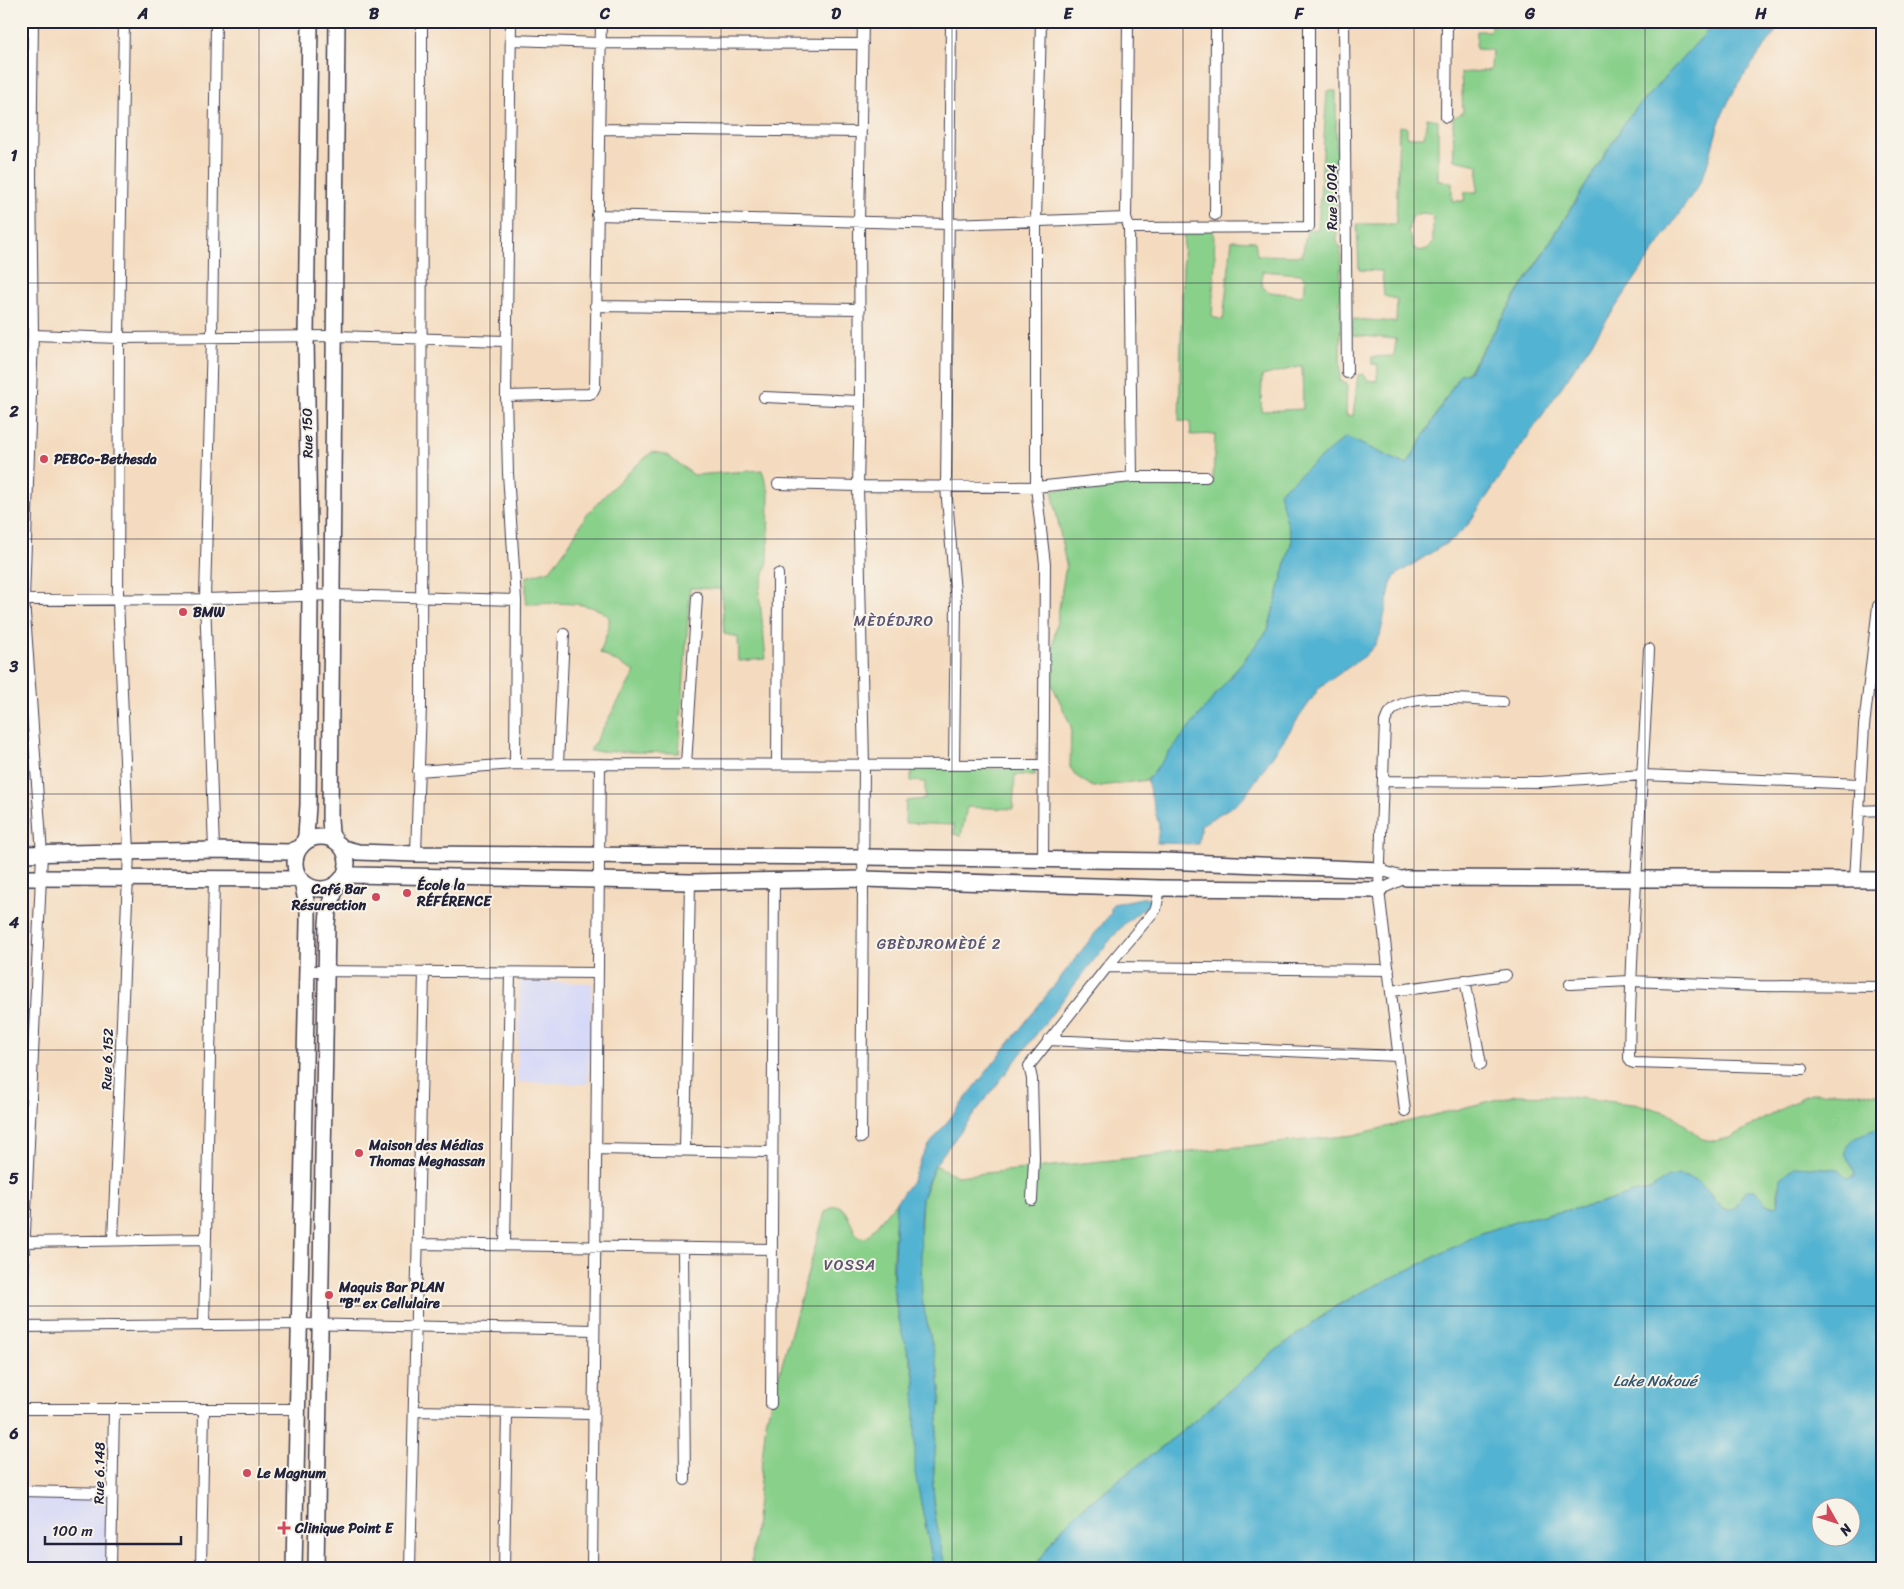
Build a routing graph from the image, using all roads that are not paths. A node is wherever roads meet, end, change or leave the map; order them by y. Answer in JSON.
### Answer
{"nodes":[{"id":1,"x":33,"y":21,"type":"edge"},
{"id":2,"x":124,"y":21,"type":"edge"},
{"id":3,"x":216,"y":21,"type":"edge"},
{"id":4,"x":310,"y":21,"type":"edge"},
{"id":5,"x":337,"y":21,"type":"edge"},
{"id":6,"x":422,"y":21,"type":"edge"},
{"id":7,"x":511,"y":21,"type":"edge"},
{"id":8,"x":601,"y":21,"type":"edge"},
{"id":9,"x":863,"y":21,"type":"edge"},
{"id":10,"x":950,"y":21,"type":"edge"},
{"id":11,"x":1041,"y":21,"type":"edge"},
{"id":12,"x":1128,"y":21,"type":"edge"},
{"id":13,"x":1216,"y":21,"type":"edge"},
{"id":14,"x":1309,"y":21,"type":"edge"},
{"id":15,"x":1344,"y":21,"type":"edge"},
{"id":16,"x":1447,"y":21,"type":"edge"},
{"id":17,"x":511,"y":40,"type":"junction"},
{"id":18,"x":601,"y":43,"type":"junction"},
{"id":19,"x":862,"y":44,"type":"junction"},
{"id":20,"x":1446,"y":117,"type":"dead end"},
{"id":21,"x":600,"y":129,"type":"junction"},
{"id":22,"x":860,"y":132,"type":"junction"},
{"id":23,"x":26,"y":176,"type":"edge"},
{"id":24,"x":597,"y":215,"type":"junction"},
{"id":25,"x":1215,"y":215,"type":"dead end"},
{"id":26,"x":859,"y":222,"type":"junction"},
{"id":27,"x":1036,"y":222,"type":"junction"},
{"id":28,"x":1128,"y":223,"type":"junction"},
{"id":29,"x":948,"y":224,"type":"junction"},
{"id":30,"x":595,"y":306,"type":"junction"},
{"id":31,"x":860,"y":309,"type":"junction"},
{"id":32,"x":33,"y":335,"type":"junction"},
{"id":33,"x":334,"y":336,"type":"junction"},
{"id":34,"x":212,"y":337,"type":"junction"},
{"id":35,"x":119,"y":338,"type":"junction"},
{"id":36,"x":306,"y":338,"type":"junction"},
{"id":37,"x":422,"y":340,"type":"junction"},
{"id":38,"x":506,"y":341,"type":"junction"},
{"id":39,"x":1347,"y":373,"type":"dead end"},
{"id":40,"x":506,"y":396,"type":"junction"},
{"id":41,"x":764,"y":397,"type":"dead end"},
{"id":42,"x":860,"y":401,"type":"junction"},
{"id":43,"x":1132,"y":477,"type":"junction"},
{"id":44,"x":1206,"y":477,"type":"dead end"},
{"id":45,"x":778,"y":484,"type":"dead end"},
{"id":46,"x":858,"y":486,"type":"junction"},
{"id":47,"x":946,"y":487,"type":"junction"},
{"id":48,"x":1036,"y":487,"type":"junction"},
{"id":49,"x":778,"y":574,"type":"dead end"},
{"id":50,"x":333,"y":595,"type":"junction"},
{"id":51,"x":310,"y":596,"type":"junction"},
{"id":52,"x":697,"y":597,"type":"dead end"},
{"id":53,"x":421,"y":598,"type":"junction"},
{"id":54,"x":205,"y":599,"type":"junction"},
{"id":55,"x":23,"y":600,"type":"edge"},
{"id":56,"x":118,"y":600,"type":"junction"},
{"id":57,"x":516,"y":600,"type":"junction"},
{"id":58,"x":1878,"y":606,"type":"dead end"},
{"id":59,"x":564,"y":634,"type":"dead end"},
{"id":60,"x":1649,"y":649,"type":"dead end"},
{"id":61,"x":1503,"y":702,"type":"dead end"},
{"id":62,"x":515,"y":764,"type":"junction"},
{"id":63,"x":558,"y":764,"type":"junction"},
{"id":64,"x":600,"y":764,"type":"junction"},
{"id":65,"x":686,"y":764,"type":"junction"},
{"id":66,"x":777,"y":764,"type":"junction"},
{"id":67,"x":954,"y":764,"type":"junction"},
{"id":68,"x":864,"y":765,"type":"junction"},
{"id":69,"x":1044,"y":765,"type":"junction"},
{"id":70,"x":418,"y":771,"type":"junction"},
{"id":71,"x":1643,"y":775,"type":"junction"},
{"id":72,"x":1383,"y":781,"type":"junction"},
{"id":73,"x":1860,"y":784,"type":"junction"},
{"id":74,"x":1883,"y":810,"type":"edge"},
{"id":75,"x":1860,"y":811,"type":"junction"},
{"id":76,"x":339,"y":845,"type":"junction"},
{"id":77,"x":301,"y":846,"type":"junction"},
{"id":78,"x":214,"y":850,"type":"junction"},
{"id":79,"x":129,"y":852,"type":"junction"},
{"id":80,"x":21,"y":854,"type":"edge"},
{"id":81,"x":42,"y":854,"type":"junction"},
{"id":82,"x":416,"y":854,"type":"junction"},
{"id":83,"x":598,"y":856,"type":"junction"},
{"id":84,"x":863,"y":857,"type":"junction"},
{"id":85,"x":1043,"y":860,"type":"junction"},
{"id":86,"x":1380,"y":870,"type":"junction"},
{"id":87,"x":21,"y":878,"type":"edge"},
{"id":88,"x":41,"y":878,"type":"junction"},
{"id":89,"x":128,"y":878,"type":"junction"},
{"id":90,"x":214,"y":878,"type":"junction"},
{"id":91,"x":1406,"y":878,"type":"junction"},
{"id":92,"x":600,"y":879,"type":"junction"},
{"id":93,"x":863,"y":879,"type":"junction"},
{"id":94,"x":1635,"y":879,"type":"junction"},
{"id":95,"x":340,"y":880,"type":"junction"},
{"id":96,"x":774,"y":880,"type":"junction"},
{"id":97,"x":1855,"y":880,"type":"junction"},
{"id":98,"x":1883,"y":880,"type":"edge"},
{"id":99,"x":300,"y":881,"type":"junction"},
{"id":100,"x":690,"y":882,"type":"junction"},
{"id":101,"x":1160,"y":888,"type":"junction"},
{"id":102,"x":1379,"y":890,"type":"junction"},
{"id":103,"x":1106,"y":967,"type":"junction"},
{"id":104,"x":1390,"y":970,"type":"junction"},
{"id":105,"x":307,"y":971,"type":"junction"},
{"id":106,"x":326,"y":972,"type":"junction"},
{"id":107,"x":424,"y":972,"type":"junction"},
{"id":108,"x":510,"y":973,"type":"junction"},
{"id":109,"x":598,"y":973,"type":"junction"},
{"id":110,"x":1506,"y":975,"type":"dead end"},
{"id":111,"x":1465,"y":980,"type":"junction"},
{"id":112,"x":1630,"y":981,"type":"junction"},
{"id":113,"x":1570,"y":984,"type":"dead end"},
{"id":114,"x":1883,"y":987,"type":"edge"},
{"id":115,"x":1392,"y":991,"type":"junction"},
{"id":116,"x":1048,"y":1040,"type":"junction"},
{"id":117,"x":1397,"y":1056,"type":"junction"},
{"id":118,"x":1481,"y":1064,"type":"dead end"},
{"id":119,"x":1803,"y":1068,"type":"dead end"},
{"id":120,"x":1405,"y":1111,"type":"dead end"},
{"id":121,"x":861,"y":1138,"type":"dead end"},
{"id":122,"x":596,"y":1149,"type":"junction"},
{"id":123,"x":685,"y":1150,"type":"junction"},
{"id":124,"x":25,"y":1151,"type":"edge"},
{"id":125,"x":772,"y":1152,"type":"junction"},
{"id":126,"x":1032,"y":1200,"type":"dead end"},
{"id":127,"x":206,"y":1239,"type":"junction"},
{"id":128,"x":114,"y":1240,"type":"junction"},
{"id":129,"x":24,"y":1242,"type":"junction"},
{"id":130,"x":418,"y":1244,"type":"junction"},
{"id":131,"x":505,"y":1244,"type":"junction"},
{"id":132,"x":595,"y":1247,"type":"junction"},
{"id":133,"x":683,"y":1248,"type":"junction"},
{"id":134,"x":772,"y":1249,"type":"junction"},
{"id":135,"x":21,"y":1321,"type":"edge"},
{"id":136,"x":300,"y":1324,"type":"junction"},
{"id":137,"x":320,"y":1324,"type":"junction"},
{"id":138,"x":204,"y":1325,"type":"junction"},
{"id":139,"x":416,"y":1326,"type":"junction"},
{"id":140,"x":21,"y":1327,"type":"edge"},
{"id":141,"x":594,"y":1330,"type":"junction"},
{"id":142,"x":771,"y":1404,"type":"dead end"},
{"id":143,"x":21,"y":1409,"type":"edge"},
{"id":144,"x":114,"y":1409,"type":"junction"},
{"id":145,"x":204,"y":1409,"type":"junction"},
{"id":146,"x":298,"y":1409,"type":"junction"},
{"id":147,"x":414,"y":1411,"type":"junction"},
{"id":148,"x":507,"y":1413,"type":"junction"},
{"id":149,"x":593,"y":1414,"type":"junction"},
{"id":150,"x":684,"y":1480,"type":"dead end"},
{"id":151,"x":21,"y":1491,"type":"edge"},
{"id":152,"x":112,"y":1493,"type":"junction"},
{"id":153,"x":295,"y":1526,"type":"junction"},
{"id":154,"x":316,"y":1526,"type":"junction"},
{"id":155,"x":111,"y":1568,"type":"edge"},
{"id":156,"x":201,"y":1568,"type":"edge"},
{"id":157,"x":294,"y":1568,"type":"edge"},
{"id":158,"x":316,"y":1568,"type":"edge"},
{"id":159,"x":410,"y":1568,"type":"edge"},
{"id":160,"x":504,"y":1568,"type":"edge"},
{"id":161,"x":592,"y":1568,"type":"edge"}],
"edges":[{"from":1,"to":23,"type":"street"},
{"from":2,"to":35,"type":"street","name":"Rue 6.152"},
{"from":3,"to":34,"type":"street"},
{"from":4,"to":36,"type":"main road","name":"Rue 150"},
{"from":5,"to":33,"type":"main road","name":"Rue 150"},
{"from":6,"to":37,"type":"street"},
{"from":7,"to":17,"type":"street"},
{"from":8,"to":18,"type":"street"},
{"from":9,"to":19,"type":"street"},
{"from":10,"to":29,"type":"street"},
{"from":11,"to":27,"type":"street"},
{"from":12,"to":28,"type":"street"},
{"from":13,"to":25,"type":"street"},
{"from":14,"to":28,"type":"street","name":"Rue 9.004"},
{"from":15,"to":39,"type":"street","name":"Rue 9.004"},
{"from":16,"to":20,"type":"street"},
{"from":17,"to":18,"type":"street"},
{"from":17,"to":38,"type":"street"},
{"from":18,"to":19,"type":"street"},
{"from":18,"to":21,"type":"street"},
{"from":19,"to":22,"type":"street"},
{"from":21,"to":22,"type":"street"},
{"from":21,"to":24,"type":"street"},
{"from":22,"to":26,"type":"street"},
{"from":23,"to":32,"type":"street"},
{"from":24,"to":26,"type":"street"},
{"from":24,"to":30,"type":"street"},
{"from":26,"to":29,"type":"street"},
{"from":26,"to":31,"type":"street"},
{"from":27,"to":28,"type":"street"},
{"from":27,"to":29,"type":"street"},
{"from":27,"to":48,"type":"street"},
{"from":28,"to":43,"type":"street"},
{"from":29,"to":47,"type":"street"},
{"from":30,"to":31,"type":"street"},
{"from":30,"to":40,"type":"street"},
{"from":31,"to":42,"type":"street"},
{"from":32,"to":35,"type":"street"},
{"from":32,"to":55,"type":"street"},
{"from":33,"to":36,"type":"street"},
{"from":33,"to":37,"type":"street"},
{"from":33,"to":50,"type":"main road","name":"Rue 150"},
{"from":34,"to":35,"type":"street"},
{"from":34,"to":36,"type":"street"},
{"from":34,"to":54,"type":"street"},
{"from":35,"to":56,"type":"street","name":"Rue 6.152"},
{"from":36,"to":51,"type":"main road","name":"Rue 150"},
{"from":37,"to":38,"type":"street"},
{"from":37,"to":53,"type":"street"},
{"from":38,"to":40,"type":"street"},
{"from":40,"to":57,"type":"street"},
{"from":41,"to":42,"type":"street"},
{"from":42,"to":46,"type":"street"},
{"from":43,"to":44,"type":"street"},
{"from":43,"to":48,"type":"street"},
{"from":45,"to":46,"type":"street"},
{"from":46,"to":47,"type":"street"},
{"from":46,"to":68,"type":"street"},
{"from":47,"to":48,"type":"street"},
{"from":47,"to":67,"type":"street"},
{"from":48,"to":69,"type":"street"},
{"from":49,"to":66,"type":"street"},
{"from":50,"to":51,"type":"street"},
{"from":50,"to":53,"type":"street"},
{"from":50,"to":76,"type":"main road","name":"Rue 150"},
{"from":51,"to":54,"type":"street"},
{"from":51,"to":77,"type":"main road","name":"Rue 150"},
{"from":52,"to":65,"type":"street"},
{"from":53,"to":57,"type":"street"},
{"from":53,"to":70,"type":"street"},
{"from":54,"to":56,"type":"street"},
{"from":54,"to":78,"type":"street"},
{"from":55,"to":56,"type":"street"},
{"from":55,"to":81,"type":"street"},
{"from":56,"to":79,"type":"street","name":"Rue 6.152"},
{"from":57,"to":62,"type":"street"},
{"from":58,"to":73,"type":"street"},
{"from":59,"to":63,"type":"street"},
{"from":60,"to":71,"type":"street"},
{"from":61,"to":72,"type":"street"},
{"from":62,"to":63,"type":"street"},
{"from":62,"to":70,"type":"street"},
{"from":63,"to":64,"type":"street"},
{"from":64,"to":65,"type":"street"},
{"from":64,"to":83,"type":"street"},
{"from":65,"to":66,"type":"street"},
{"from":66,"to":68,"type":"street"},
{"from":67,"to":68,"type":"street"},
{"from":67,"to":69,"type":"street"},
{"from":68,"to":84,"type":"street"},
{"from":69,"to":85,"type":"street"},
{"from":70,"to":82,"type":"street"},
{"from":71,"to":72,"type":"street"},
{"from":71,"to":73,"type":"street"},
{"from":71,"to":94,"type":"street"},
{"from":72,"to":86,"type":"street"},
{"from":73,"to":75,"type":"street"},
{"from":74,"to":75,"type":"street"},
{"from":75,"to":97,"type":"street"},
{"from":76,"to":77,"type":"main road"},
{"from":76,"to":82,"type":"main road"},
{"from":76,"to":95,"type":"main road"},
{"from":77,"to":78,"type":"main road"},
{"from":77,"to":99,"type":"main road"},
{"from":78,"to":79,"type":"main road"},
{"from":79,"to":81,"type":"main road"},
{"from":79,"to":89,"type":"street","name":"Rue 6.152"},
{"from":80,"to":81,"type":"main road"},
{"from":81,"to":88,"type":"street"},
{"from":82,"to":83,"type":"main road"},
{"from":83,"to":84,"type":"main road"},
{"from":83,"to":92,"type":"street"},
{"from":84,"to":85,"type":"main road"},
{"from":84,"to":93,"type":"street"},
{"from":85,"to":86,"type":"main road"},
{"from":86,"to":91,"type":"street"},
{"from":86,"to":102,"type":"street"},
{"from":87,"to":88,"type":"main road"},
{"from":88,"to":89,"type":"main road"},
{"from":88,"to":124,"type":"street"},
{"from":89,"to":90,"type":"main road"},
{"from":89,"to":128,"type":"street","name":"Rue 6.152"},
{"from":90,"to":99,"type":"main road"},
{"from":90,"to":127,"type":"street"},
{"from":91,"to":94,"type":"main road"},
{"from":91,"to":102,"type":"street"},
{"from":92,"to":95,"type":"main road"},
{"from":92,"to":100,"type":"main road"},
{"from":92,"to":109,"type":"street"},
{"from":93,"to":96,"type":"main road"},
{"from":93,"to":101,"type":"main road"},
{"from":93,"to":121,"type":"street"},
{"from":94,"to":97,"type":"main road"},
{"from":94,"to":112,"type":"street"},
{"from":95,"to":99,"type":"main road"},
{"from":95,"to":106,"type":"main road"},
{"from":96,"to":100,"type":"main road"},
{"from":96,"to":125,"type":"street"},
{"from":97,"to":98,"type":"main road"},
{"from":99,"to":105,"type":"main road"},
{"from":100,"to":123,"type":"street"},
{"from":101,"to":102,"type":"main road"},
{"from":101,"to":103,"type":"street"},
{"from":102,"to":104,"type":"street"},
{"from":103,"to":104,"type":"street"},
{"from":103,"to":116,"type":"street"},
{"from":104,"to":115,"type":"street"},
{"from":105,"to":106,"type":"street"},
{"from":105,"to":136,"type":"main road"},
{"from":106,"to":107,"type":"street"},
{"from":106,"to":137,"type":"main road"},
{"from":107,"to":108,"type":"street"},
{"from":107,"to":130,"type":"street"},
{"from":108,"to":109,"type":"street"},
{"from":108,"to":131,"type":"street"},
{"from":109,"to":122,"type":"street"},
{"from":110,"to":111,"type":"street"},
{"from":111,"to":115,"type":"street"},
{"from":111,"to":118,"type":"street"},
{"from":112,"to":113,"type":"street"},
{"from":112,"to":114,"type":"street"},
{"from":112,"to":119,"type":"street"},
{"from":115,"to":117,"type":"street"},
{"from":116,"to":117,"type":"street"},
{"from":116,"to":126,"type":"street"},
{"from":117,"to":120,"type":"street"},
{"from":122,"to":123,"type":"street"},
{"from":122,"to":132,"type":"street"},
{"from":123,"to":125,"type":"street"},
{"from":124,"to":129,"type":"street"},
{"from":125,"to":134,"type":"street"},
{"from":127,"to":128,"type":"street"},
{"from":127,"to":138,"type":"street"},
{"from":128,"to":129,"type":"street"},
{"from":129,"to":135,"type":"street"},
{"from":130,"to":131,"type":"street"},
{"from":130,"to":139,"type":"street"},
{"from":131,"to":132,"type":"street"},
{"from":132,"to":133,"type":"street"},
{"from":132,"to":141,"type":"street"},
{"from":133,"to":134,"type":"street"},
{"from":133,"to":150,"type":"street"},
{"from":134,"to":142,"type":"street"},
{"from":136,"to":137,"type":"street"},
{"from":136,"to":138,"type":"street"},
{"from":136,"to":146,"type":"main road"},
{"from":137,"to":139,"type":"street"},
{"from":137,"to":154,"type":"main road"},
{"from":138,"to":140,"type":"street"},
{"from":139,"to":141,"type":"street"},
{"from":139,"to":147,"type":"street"},
{"from":141,"to":149,"type":"street"},
{"from":143,"to":144,"type":"street"},
{"from":144,"to":145,"type":"street"},
{"from":144,"to":152,"type":"street","name":"Rue 6.148"},
{"from":145,"to":146,"type":"street"},
{"from":145,"to":156,"type":"street"},
{"from":146,"to":153,"type":"main road"},
{"from":147,"to":148,"type":"street"},
{"from":147,"to":159,"type":"street"},
{"from":148,"to":149,"type":"street"},
{"from":148,"to":160,"type":"street"},
{"from":149,"to":161,"type":"street"},
{"from":151,"to":152,"type":"street"},
{"from":152,"to":155,"type":"street","name":"Rue 6.148"},
{"from":153,"to":154,"type":"main road"},
{"from":153,"to":157,"type":"main road"},
{"from":154,"to":158,"type":"main road"}]}
